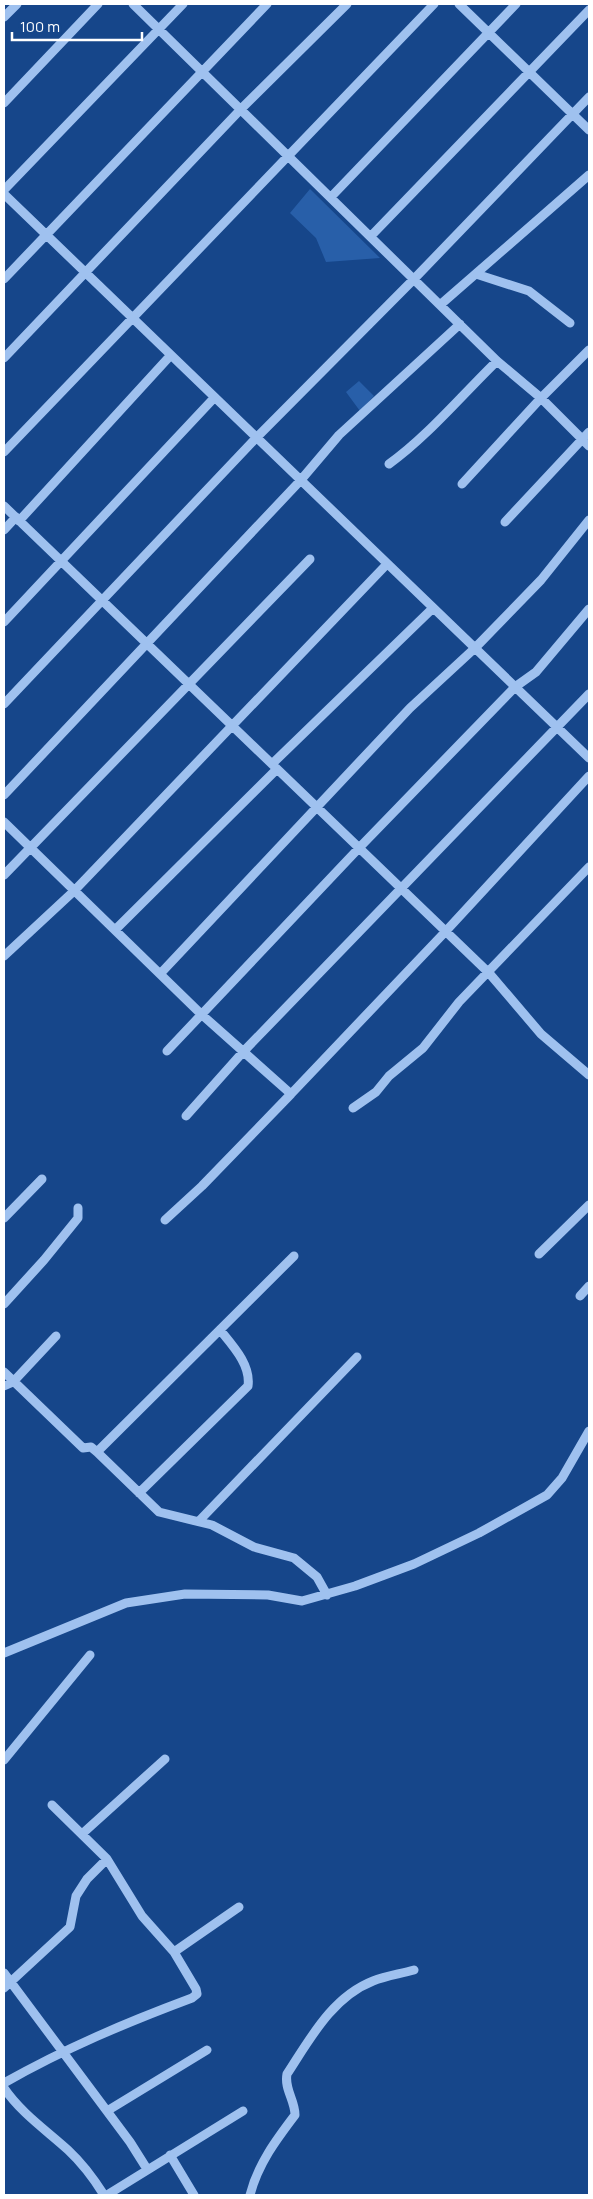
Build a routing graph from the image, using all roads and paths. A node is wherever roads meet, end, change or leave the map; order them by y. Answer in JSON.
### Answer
{"nodes":[{"id":1,"x":17,"y":4,"type":"edge"},
{"id":2,"x":98,"y":4,"type":"edge"},
{"id":3,"x":133,"y":4,"type":"edge"},
{"id":4,"x":184,"y":4,"type":"edge"},
{"id":5,"x":267,"y":4,"type":"edge"},
{"id":6,"x":347,"y":4,"type":"edge"},
{"id":7,"x":434,"y":4,"type":"edge"},
{"id":8,"x":459,"y":4,"type":"edge"},
{"id":9,"x":516,"y":4,"type":"edge"},
{"id":10,"x":589,"y":10,"type":"edge"},
{"id":11,"x":4,"y":18,"type":"edge"},
{"id":12,"x":159,"y":29,"type":"junction"},
{"id":13,"x":489,"y":33,"type":"junction"},
{"id":14,"x":202,"y":70,"type":"junction"},
{"id":15,"x":529,"y":72,"type":"junction"},
{"id":16,"x":589,"y":97,"type":"edge"},
{"id":17,"x":4,"y":103,"type":"edge"},
{"id":18,"x":242,"y":108,"type":"junction"},
{"id":19,"x":573,"y":114,"type":"junction"},
{"id":20,"x":589,"y":130,"type":"edge"},
{"id":21,"x":288,"y":154,"type":"junction"},
{"id":22,"x":589,"y":175,"type":"edge"},
{"id":23,"x":4,"y":190,"type":"edge"},
{"id":24,"x":4,"y":194,"type":"edge"},
{"id":25,"x":331,"y":197,"type":"junction"},
{"id":26,"x":45,"y":235,"type":"junction"},
{"id":27,"x":371,"y":236,"type":"junction"},
{"id":28,"x":84,"y":273,"type":"junction"},
{"id":29,"x":476,"y":274,"type":"junction"},
{"id":30,"x":4,"y":279,"type":"edge"},
{"id":31,"x":414,"y":279,"type":"junction"},
{"id":32,"x":440,"y":305,"type":"junction"},
{"id":33,"x":131,"y":318,"type":"junction"},
{"id":34,"x":570,"y":322,"type":"dead end"},
{"id":35,"x":460,"y":324,"type":"junction"},
{"id":36,"x":589,"y":350,"type":"edge"},
{"id":37,"x":170,"y":356,"type":"junction"},
{"id":38,"x":4,"y":358,"type":"edge"},
{"id":39,"x":497,"y":360,"type":"junction"},
{"id":40,"x":214,"y":398,"type":"junction"},
{"id":41,"x":541,"y":398,"type":"junction"},
{"id":42,"x":256,"y":438,"type":"junction"},
{"id":43,"x":587,"y":439,"type":"edge"},
{"id":44,"x":4,"y":452,"type":"edge"},
{"id":45,"x":389,"y":464,"type":"dead end"},
{"id":46,"x":300,"y":481,"type":"junction"},
{"id":47,"x":462,"y":484,"type":"dead end"},
{"id":48,"x":4,"y":506,"type":"edge"},
{"id":49,"x":17,"y":519,"type":"junction"},
{"id":50,"x":589,"y":520,"type":"edge"},
{"id":51,"x":505,"y":522,"type":"dead end"},
{"id":52,"x":4,"y":530,"type":"edge"},
{"id":53,"x":310,"y":559,"type":"dead end"},
{"id":54,"x":62,"y":562,"type":"junction"},
{"id":55,"x":387,"y":564,"type":"junction"},
{"id":56,"x":102,"y":600,"type":"junction"},
{"id":57,"x":433,"y":608,"type":"junction"},
{"id":58,"x":589,"y":609,"type":"edge"},
{"id":59,"x":4,"y":622,"type":"edge"},
{"id":60,"x":146,"y":643,"type":"junction"},
{"id":61,"x":475,"y":648,"type":"junction"},
{"id":62,"x":189,"y":684,"type":"junction"},
{"id":63,"x":515,"y":687,"type":"junction"},
{"id":64,"x":589,"y":694,"type":"edge"},
{"id":65,"x":4,"y":704,"type":"edge"},
{"id":66,"x":232,"y":726,"type":"junction"},
{"id":67,"x":558,"y":728,"type":"junction"},
{"id":68,"x":589,"y":758,"type":"edge"},
{"id":69,"x":274,"y":766,"type":"junction"},
{"id":70,"x":589,"y":776,"type":"edge"},
{"id":71,"x":4,"y":795,"type":"edge"},
{"id":72,"x":316,"y":808,"type":"junction"},
{"id":73,"x":4,"y":822,"type":"edge"},
{"id":74,"x":31,"y":848,"type":"junction"},
{"id":75,"x":359,"y":848,"type":"junction"},
{"id":76,"x":589,"y":867,"type":"edge"},
{"id":77,"x":4,"y":876,"type":"edge"},
{"id":78,"x":401,"y":888,"type":"junction"},
{"id":79,"x":74,"y":890,"type":"junction"},
{"id":80,"x":115,"y":930,"type":"junction"},
{"id":81,"x":446,"y":931,"type":"junction"},
{"id":82,"x":4,"y":956,"type":"edge"},
{"id":83,"x":489,"y":973,"type":"junction"},
{"id":84,"x":160,"y":974,"type":"junction"},
{"id":85,"x":201,"y":1014,"type":"junction"},
{"id":86,"x":167,"y":1051,"type":"dead end"},
{"id":87,"x":243,"y":1052,"type":"junction"},
{"id":88,"x":589,"y":1075,"type":"edge"},
{"id":89,"x":291,"y":1094,"type":"junction"},
{"id":90,"x":353,"y":1108,"type":"dead end"},
{"id":91,"x":186,"y":1116,"type":"dead end"},
{"id":92,"x":42,"y":1179,"type":"dead end"},
{"id":93,"x":589,"y":1205,"type":"edge"},
{"id":94,"x":78,"y":1208,"type":"dead end"},
{"id":95,"x":4,"y":1218,"type":"edge"},
{"id":96,"x":165,"y":1220,"type":"dead end"},
{"id":97,"x":539,"y":1254,"type":"dead end"},
{"id":98,"x":294,"y":1256,"type":"dead end"},
{"id":99,"x":589,"y":1286,"type":"edge"},
{"id":100,"x":580,"y":1296,"type":"dead end"},
{"id":101,"x":4,"y":1304,"type":"edge"},
{"id":102,"x":220,"y":1330,"type":"junction"},
{"id":103,"x":56,"y":1336,"type":"dead end"},
{"id":104,"x":357,"y":1357,"type":"dead end"},
{"id":105,"x":4,"y":1372,"type":"edge"},
{"id":106,"x":13,"y":1382,"type":"junction"},
{"id":107,"x":4,"y":1386,"type":"edge"},
{"id":108,"x":589,"y":1431,"type":"edge"},
{"id":109,"x":97,"y":1452,"type":"junction"},
{"id":110,"x":139,"y":1493,"type":"junction"},
{"id":111,"x":199,"y":1521,"type":"junction"},
{"id":112,"x":327,"y":1595,"type":"junction"},
{"id":113,"x":4,"y":1653,"type":"edge"},
{"id":114,"x":90,"y":1655,"type":"dead end"},
{"id":115,"x":164,"y":1759,"type":"dead end"},
{"id":116,"x":4,"y":1760,"type":"edge"},
{"id":117,"x":52,"y":1805,"type":"dead end"},
{"id":118,"x":82,"y":1834,"type":"junction"},
{"id":119,"x":107,"y":1859,"type":"junction"},
{"id":120,"x":239,"y":1907,"type":"dead end"},
{"id":121,"x":174,"y":1952,"type":"junction"},
{"id":122,"x":414,"y":1970,"type":"dead end"},
{"id":123,"x":4,"y":1973,"type":"edge"},
{"id":124,"x":7,"y":1984,"type":"edge"},
{"id":125,"x":207,"y":2050,"type":"dead end"},
{"id":126,"x":62,"y":2051,"type":"junction"},
{"id":127,"x":4,"y":2083,"type":"edge"},
{"id":128,"x":4,"y":2088,"type":"edge"},
{"id":129,"x":107,"y":2111,"type":"junction"},
{"id":130,"x":243,"y":2111,"type":"dead end"},
{"id":131,"x":170,"y":2155,"type":"junction"},
{"id":132,"x":147,"y":2169,"type":"junction"},
{"id":133,"x":106,"y":2195,"type":"edge"},
{"id":134,"x":194,"y":2195,"type":"edge"},
{"id":135,"x":250,"y":2195,"type":"edge"}],
"edges":[{"from":1,"to":11,"type":"street"},
{"from":2,"to":17,"type":"street"},
{"from":3,"to":12,"type":"street"},
{"from":4,"to":12,"type":"street"},
{"from":5,"to":14,"type":"street"},
{"from":6,"to":18,"type":"street"},
{"from":7,"to":21,"type":"street"},
{"from":8,"to":13,"type":"street"},
{"from":9,"to":13,"type":"street"},
{"from":10,"to":15,"type":"street"},
{"from":12,"to":14,"type":"street"},
{"from":12,"to":23,"type":"street"},
{"from":13,"to":15,"type":"street"},
{"from":13,"to":25,"type":"street"},
{"from":14,"to":18,"type":"street"},
{"from":14,"to":26,"type":"street"},
{"from":15,"to":19,"type":"street"},
{"from":15,"to":27,"type":"street"},
{"from":16,"to":19,"type":"street"},
{"from":18,"to":21,"type":"street"},
{"from":18,"to":28,"type":"street"},
{"from":19,"to":20,"type":"street"},
{"from":19,"to":31,"type":"street"},
{"from":21,"to":25,"type":"street"},
{"from":21,"to":33,"type":"street"},
{"from":22,"to":29,"type":"street"},
{"from":24,"to":26,"type":"street"},
{"from":25,"to":27,"type":"street"},
{"from":26,"to":28,"type":"street"},
{"from":26,"to":30,"type":"street"},
{"from":27,"to":31,"type":"street"},
{"from":28,"to":33,"type":"street"},
{"from":28,"to":38,"type":"street"},
{"from":29,"to":32,"type":"street"},
{"from":29,"to":34,"type":"street"},
{"from":31,"to":32,"type":"street"},
{"from":31,"to":42,"type":"street"},
{"from":32,"to":35,"type":"street"},
{"from":33,"to":37,"type":"street"},
{"from":33,"to":44,"type":"street"},
{"from":35,"to":39,"type":"street"},
{"from":35,"to":46,"type":"street"},
{"from":36,"to":41,"type":"street"},
{"from":37,"to":40,"type":"street"},
{"from":37,"to":49,"type":"street"},
{"from":39,"to":41,"type":"street"},
{"from":39,"to":45,"type":"street"},
{"from":40,"to":42,"type":"street"},
{"from":40,"to":54,"type":"street"},
{"from":41,"to":43,"type":"street"},
{"from":41,"to":47,"type":"street"},
{"from":42,"to":46,"type":"street"},
{"from":42,"to":56,"type":"street"},
{"from":43,"to":51,"type":"street"},
{"from":46,"to":55,"type":"street"},
{"from":46,"to":60,"type":"street"},
{"from":48,"to":49,"type":"street"},
{"from":49,"to":52,"type":"street"},
{"from":49,"to":54,"type":"street"},
{"from":50,"to":61,"type":"street"},
{"from":53,"to":62,"type":"street"},
{"from":54,"to":56,"type":"street"},
{"from":54,"to":59,"type":"street"},
{"from":55,"to":57,"type":"street"},
{"from":55,"to":66,"type":"street"},
{"from":56,"to":60,"type":"street"},
{"from":56,"to":65,"type":"street"},
{"from":57,"to":61,"type":"street"},
{"from":57,"to":69,"type":"street"},
{"from":58,"to":63,"type":"street"},
{"from":60,"to":62,"type":"street"},
{"from":60,"to":71,"type":"street"},
{"from":61,"to":63,"type":"street"},
{"from":61,"to":72,"type":"street"},
{"from":62,"to":66,"type":"street"},
{"from":62,"to":74,"type":"street"},
{"from":63,"to":67,"type":"street"},
{"from":63,"to":75,"type":"street"},
{"from":64,"to":67,"type":"street"},
{"from":66,"to":69,"type":"street"},
{"from":66,"to":79,"type":"street"},
{"from":67,"to":68,"type":"street"},
{"from":67,"to":78,"type":"street"},
{"from":69,"to":72,"type":"street"},
{"from":69,"to":80,"type":"street"},
{"from":70,"to":81,"type":"street"},
{"from":72,"to":75,"type":"street"},
{"from":72,"to":84,"type":"street"},
{"from":73,"to":74,"type":"street"},
{"from":74,"to":77,"type":"street"},
{"from":74,"to":79,"type":"street"},
{"from":75,"to":78,"type":"street"},
{"from":75,"to":85,"type":"street"},
{"from":76,"to":83,"type":"street"},
{"from":78,"to":81,"type":"street"},
{"from":78,"to":87,"type":"street"},
{"from":79,"to":80,"type":"street"},
{"from":79,"to":82,"type":"street"},
{"from":80,"to":84,"type":"street"},
{"from":81,"to":83,"type":"street"},
{"from":81,"to":89,"type":"street"},
{"from":83,"to":88,"type":"street"},
{"from":83,"to":90,"type":"street"},
{"from":84,"to":85,"type":"street"},
{"from":85,"to":86,"type":"street"},
{"from":85,"to":87,"type":"street"},
{"from":87,"to":89,"type":"street"},
{"from":87,"to":91,"type":"street"},
{"from":89,"to":96,"type":"street"},
{"from":92,"to":95,"type":"street"},
{"from":93,"to":97,"type":"street"},
{"from":94,"to":101,"type":"street"},
{"from":98,"to":102,"type":"street"},
{"from":99,"to":100,"type":"street"},
{"from":102,"to":109,"type":"street"},
{"from":102,"to":110,"type":"street"},
{"from":103,"to":106,"type":"street"},
{"from":104,"to":111,"type":"street"},
{"from":105,"to":106,"type":"street"},
{"from":106,"to":107,"type":"street"},
{"from":106,"to":109,"type":"street"},
{"from":108,"to":112,"type":"street"},
{"from":109,"to":110,"type":"street"},
{"from":110,"to":111,"type":"street"},
{"from":111,"to":112,"type":"street"},
{"from":112,"to":113,"type":"street"},
{"from":114,"to":116,"type":"street"},
{"from":115,"to":118,"type":"street"},
{"from":117,"to":118,"type":"street"},
{"from":118,"to":119,"type":"street"},
{"from":119,"to":121,"type":"street"},
{"from":119,"to":124,"type":"street"},
{"from":120,"to":121,"type":"street"},
{"from":121,"to":126,"type":"street"},
{"from":122,"to":135,"type":"street"},
{"from":123,"to":124,"type":"street"},
{"from":124,"to":126,"type":"street"},
{"from":125,"to":129,"type":"street"},
{"from":126,"to":127,"type":"street"},
{"from":126,"to":129,"type":"street"},
{"from":128,"to":133,"type":"street"},
{"from":129,"to":132,"type":"street"},
{"from":130,"to":131,"type":"street"},
{"from":131,"to":132,"type":"street"},
{"from":131,"to":134,"type":"street"},
{"from":132,"to":133,"type":"street"}]}
